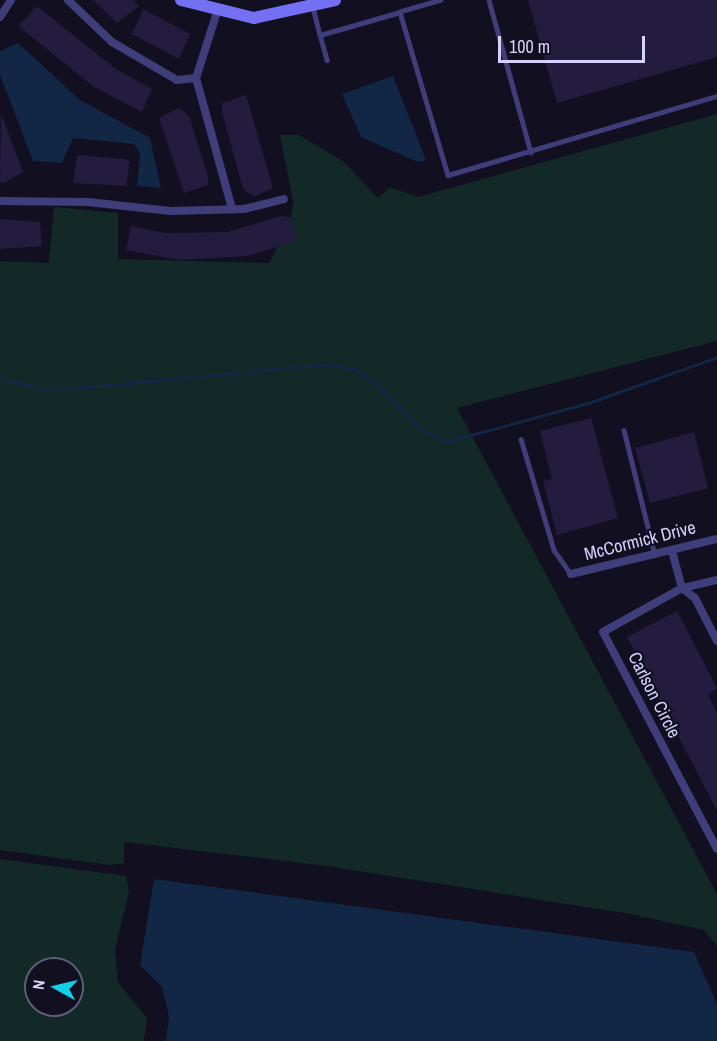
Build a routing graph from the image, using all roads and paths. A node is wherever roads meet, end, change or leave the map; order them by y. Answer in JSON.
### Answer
{"nodes":[{"id":1,"x":12,"y":0,"type":"edge"},
{"id":2,"x":68,"y":0,"type":"edge"},
{"id":3,"x":181,"y":0,"type":"edge"},
{"id":4,"x":335,"y":0,"type":"edge"},
{"id":5,"x":441,"y":0,"type":"edge"},
{"id":6,"x":489,"y":0,"type":"edge"},
{"id":7,"x":313,"y":7,"type":"junction"},
{"id":8,"x":217,"y":12,"type":"junction"},
{"id":9,"x":400,"y":12,"type":"junction"},
{"id":10,"x":0,"y":17,"type":"edge"},
{"id":11,"x":320,"y":35,"type":"junction"},
{"id":12,"x":327,"y":60,"type":"dead end"},
{"id":13,"x":196,"y":78,"type":"junction"},
{"id":14,"x":717,"y":96,"type":"edge"},
{"id":15,"x":531,"y":152,"type":"junction"},
{"id":16,"x":284,"y":199,"type":"dead end"},
{"id":17,"x":0,"y":201,"type":"edge"},
{"id":18,"x":232,"y":209,"type":"junction"},
{"id":19,"x":624,"y":430,"type":"dead end"},
{"id":20,"x":521,"y":439,"type":"dead end"},
{"id":21,"x":717,"y":539,"type":"edge"},
{"id":22,"x":672,"y":551,"type":"junction"},
{"id":23,"x":655,"y":555,"type":"junction"},
{"id":24,"x":572,"y":574,"type":"joint"},
{"id":25,"x":717,"y":580,"type":"edge"},
{"id":26,"x":682,"y":588,"type":"junction"},
{"id":27,"x":717,"y":641,"type":"edge"},
{"id":28,"x":717,"y":849,"type":"edge"}],
"edges":[{"from":1,"to":10,"type":"street"},
{"from":2,"to":13,"type":"street"},
{"from":3,"to":8,"type":"street"},
{"from":4,"to":7,"type":"street"},
{"from":5,"to":9,"type":"lane"},
{"from":6,"to":15,"type":"lane"},
{"from":7,"to":8,"type":"street"},
{"from":7,"to":11,"type":"lane"},
{"from":8,"to":13,"type":"street"},
{"from":9,"to":11,"type":"lane"},
{"from":9,"to":15,"type":"lane"},
{"from":11,"to":12,"type":"lane"},
{"from":13,"to":18,"type":"street"},
{"from":14,"to":15,"type":"lane"},
{"from":16,"to":18,"type":"street"},
{"from":17,"to":18,"type":"street"},
{"from":19,"to":23,"type":"lane"},
{"from":20,"to":24,"type":"lane"},
{"from":21,"to":22,"type":"street","name":"McCormick Drive"},
{"from":22,"to":23,"type":"street","name":"McCormick Drive"},
{"from":22,"to":26,"type":"street"},
{"from":23,"to":24,"type":"street","name":"McCormick Drive"},
{"from":25,"to":26,"type":"street","name":"Carlson Circle"},
{"from":26,"to":27,"type":"street"},
{"from":26,"to":28,"type":"street","name":"Carlson Circle"}]}
